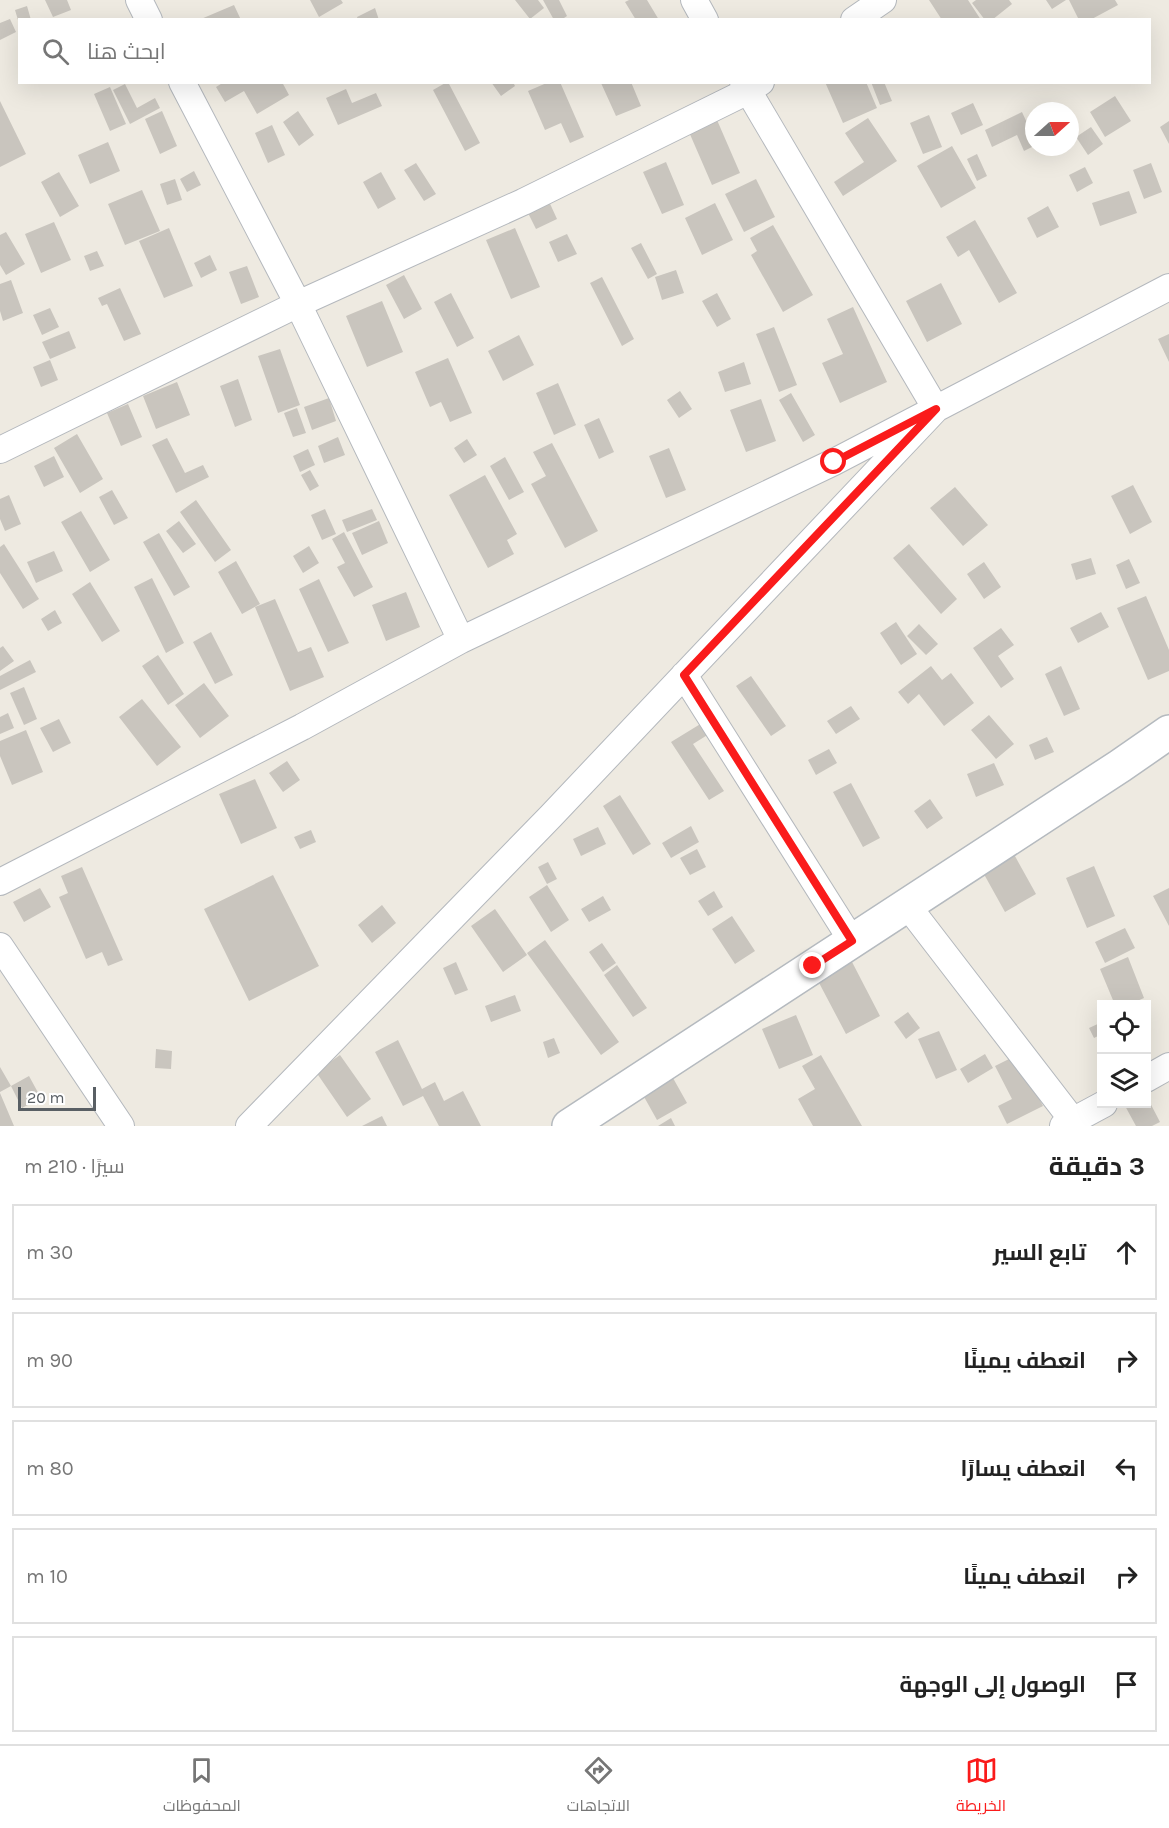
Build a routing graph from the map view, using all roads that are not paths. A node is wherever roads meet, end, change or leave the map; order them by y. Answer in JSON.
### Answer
{"nodes":[{"id":1,"x":139,"y":0,"type":"edge"},
{"id":2,"x":694,"y":0,"type":"edge"},
{"id":3,"x":883,"y":0,"type":"edge"},
{"id":4,"x":148,"y":18,"type":"edge"},
{"id":5,"x":704,"y":18,"type":"edge"},
{"id":6,"x":857,"y":18,"type":"edge"},
{"id":7,"x":183,"y":84,"type":"edge"},
{"id":8,"x":750,"y":85,"type":"edge"},
{"id":9,"x":1169,"y":287,"type":"edge"},
{"id":10,"x":298,"y":304,"type":"junction"},
{"id":11,"x":936,"y":409,"type":"junction"},
{"id":12,"x":0,"y":450,"type":"edge"},
{"id":13,"x":461,"y":640,"type":"junction"},
{"id":14,"x":684,"y":675,"type":"junction"},
{"id":15,"x":1169,"y":732,"type":"edge"},
{"id":16,"x":0,"y":882,"type":"edge"},
{"id":17,"x":907,"y":905,"type":"junction"},
{"id":18,"x":852,"y":941,"type":"junction"},
{"id":19,"x":0,"y":946,"type":"edge"},
{"id":20,"x":1169,"y":1066,"type":"edge"},
{"id":21,"x":1151,"y":1076,"type":"edge"},
{"id":22,"x":1097,"y":1108,"type":"edge"},
{"id":23,"x":1071,"y":1124,"type":"edge"},
{"id":24,"x":122,"y":1126,"type":"edge"},
{"id":25,"x":249,"y":1126,"type":"edge"},
{"id":26,"x":569,"y":1126,"type":"edge"}],
"edges":[{"from":1,"to":4,"type":"street"},
{"from":2,"to":5,"type":"street"},
{"from":3,"to":6,"type":"street"},
{"from":7,"to":10,"type":"street"},
{"from":8,"to":10,"type":"street"},
{"from":8,"to":11,"type":"street"},
{"from":9,"to":11,"type":"street"},
{"from":10,"to":12,"type":"street"},
{"from":10,"to":13,"type":"street"},
{"from":11,"to":13,"type":"street"},
{"from":11,"to":14,"type":"street"},
{"from":13,"to":16,"type":"street"},
{"from":14,"to":18,"type":"street"},
{"from":14,"to":25,"type":"street"},
{"from":15,"to":17,"type":"street"},
{"from":17,"to":18,"type":"street"},
{"from":17,"to":23,"type":"street"},
{"from":18,"to":26,"type":"street"},
{"from":19,"to":24,"type":"street"},
{"from":20,"to":21,"type":"street"},
{"from":22,"to":23,"type":"street"}]}
